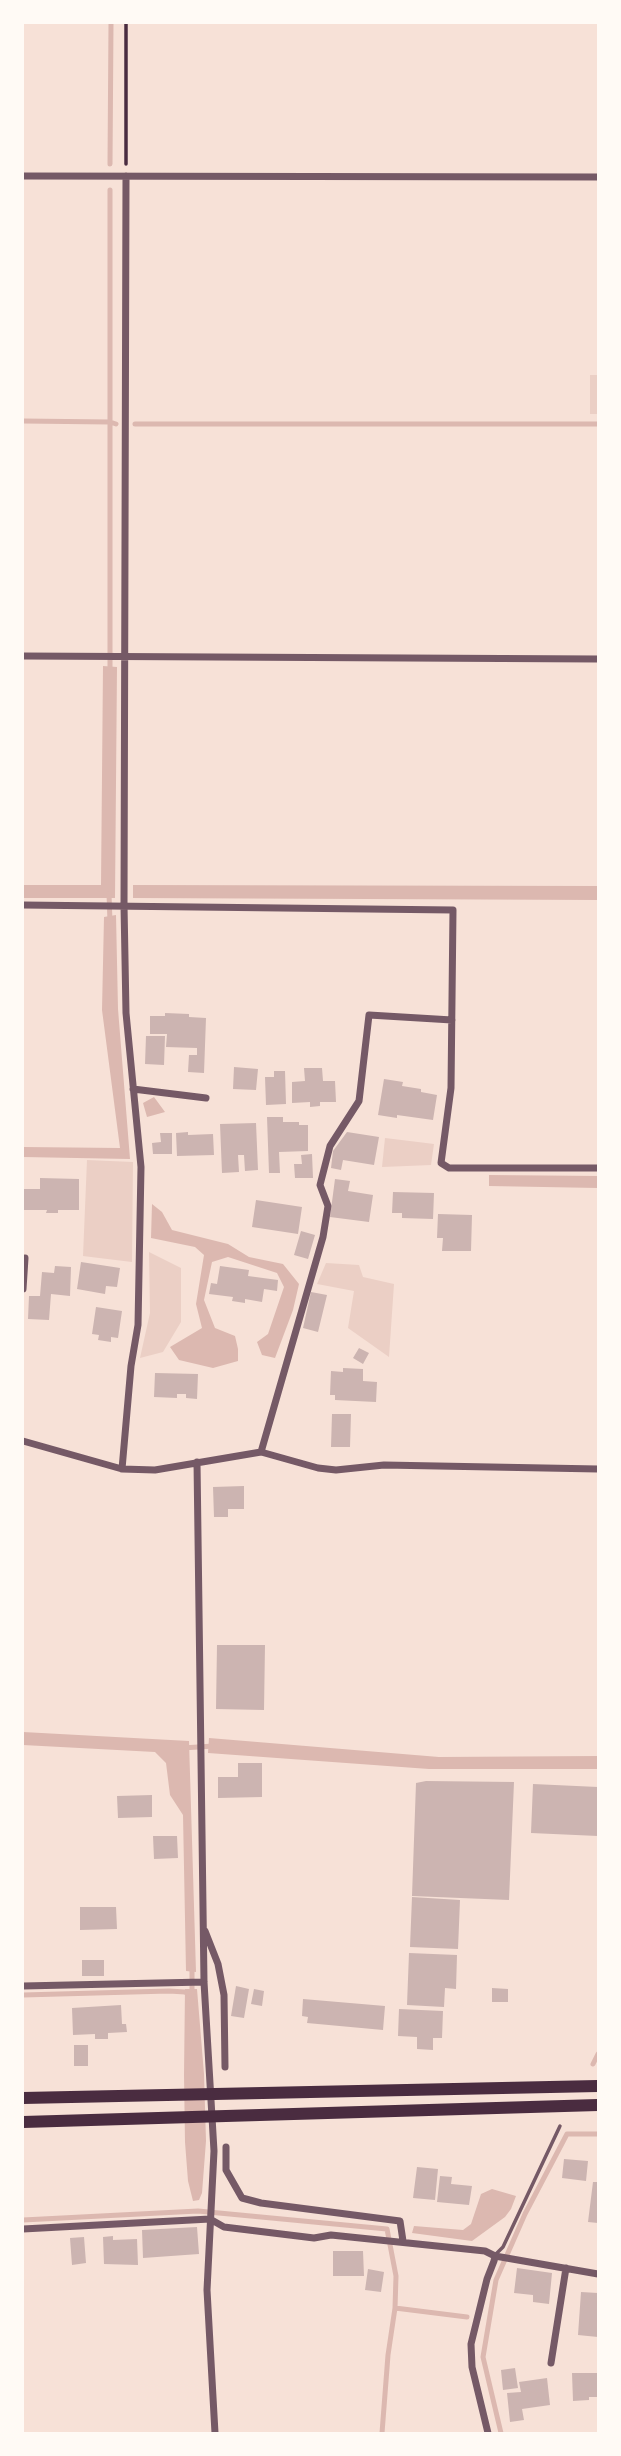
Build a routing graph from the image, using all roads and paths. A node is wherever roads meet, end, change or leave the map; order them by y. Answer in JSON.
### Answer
{"nodes":[{"id":1,"x":126,"y":23,"type":"edge"},
{"id":2,"x":23,"y":176,"type":"edge"},
{"id":3,"x":126,"y":176,"type":"junction"},
{"id":4,"x":598,"y":177,"type":"edge"},
{"id":5,"x":23,"y":656,"type":"edge"},
{"id":6,"x":124,"y":656,"type":"junction"},
{"id":7,"x":598,"y":659,"type":"edge"},
{"id":8,"x":23,"y":905,"type":"edge"},
{"id":9,"x":120,"y":905,"type":"junction"},
{"id":10,"x":452,"y":1020,"type":"junction"},
{"id":11,"x":133,"y":1089,"type":"junction"},
{"id":12,"x":206,"y":1098,"type":"dead end"},
{"id":13,"x":598,"y":1168,"type":"edge"},
{"id":14,"x":25,"y":1258,"type":"dead end"},
{"id":15,"x":23,"y":1289,"type":"edge"},
{"id":16,"x":23,"y":1441,"type":"edge"},
{"id":17,"x":261,"y":1452,"type":"junction"},
{"id":18,"x":197,"y":1462,"type":"junction"},
{"id":19,"x":122,"y":1469,"type":"junction"},
{"id":20,"x":598,"y":1469,"type":"edge"},
{"id":21,"x":204,"y":1927,"type":"junction"},
{"id":22,"x":204,"y":1982,"type":"junction"},
{"id":23,"x":23,"y":1986,"type":"edge"},
{"id":24,"x":225,"y":2067,"type":"dead end"},
{"id":25,"x":598,"y":2086,"type":"edge"},
{"id":26,"x":212,"y":2094,"type":"junction"},
{"id":27,"x":23,"y":2098,"type":"edge"},
{"id":28,"x":598,"y":2105,"type":"edge"},
{"id":29,"x":212,"y":2118,"type":"junction"},
{"id":30,"x":23,"y":2122,"type":"edge"},
{"id":31,"x":560,"y":2126,"type":"dead end"},
{"id":32,"x":226,"y":2147,"type":"dead end"},
{"id":33,"x":210,"y":2219,"type":"junction"},
{"id":34,"x":23,"y":2229,"type":"edge"},
{"id":35,"x":400,"y":2241,"type":"junction"},
{"id":36,"x":499,"y":2256,"type":"junction"},
{"id":37,"x":566,"y":2269,"type":"junction"},
{"id":38,"x":598,"y":2274,"type":"edge"},
{"id":39,"x":551,"y":2362,"type":"dead end"},
{"id":40,"x":215,"y":2433,"type":"edge"},
{"id":41,"x":488,"y":2433,"type":"edge"}],
"edges":[{"from":1,"to":3,"type":"path"},
{"from":2,"to":3,"type":"street"},
{"from":3,"to":4,"type":"street"},
{"from":3,"to":6,"type":"street"},
{"from":5,"to":6,"type":"street"},
{"from":6,"to":7,"type":"street"},
{"from":6,"to":9,"type":"street"},
{"from":8,"to":9,"type":"street"},
{"from":9,"to":10,"type":"street"},
{"from":9,"to":11,"type":"street"},
{"from":10,"to":13,"type":"street"},
{"from":10,"to":17,"type":"street"},
{"from":11,"to":12,"type":"street"},
{"from":11,"to":19,"type":"street"},
{"from":14,"to":15,"type":"street"},
{"from":16,"to":19,"type":"street"},
{"from":17,"to":18,"type":"street"},
{"from":17,"to":20,"type":"street"},
{"from":18,"to":19,"type":"street"},
{"from":18,"to":21,"type":"street"},
{"from":21,"to":22,"type":"street"},
{"from":21,"to":24,"type":"street"},
{"from":22,"to":23,"type":"street"},
{"from":22,"to":26,"type":"street"},
{"from":25,"to":26,"type":"highway"},
{"from":26,"to":27,"type":"highway"},
{"from":26,"to":29,"type":"street"},
{"from":28,"to":29,"type":"highway"},
{"from":29,"to":30,"type":"highway"},
{"from":29,"to":33,"type":"street"},
{"from":31,"to":36,"type":"lane"},
{"from":32,"to":35,"type":"street"},
{"from":33,"to":34,"type":"street"},
{"from":33,"to":35,"type":"street"},
{"from":33,"to":40,"type":"street"},
{"from":35,"to":36,"type":"street"},
{"from":36,"to":37,"type":"street"},
{"from":36,"to":41,"type":"street"},
{"from":37,"to":38,"type":"street"},
{"from":37,"to":39,"type":"street"}]}
